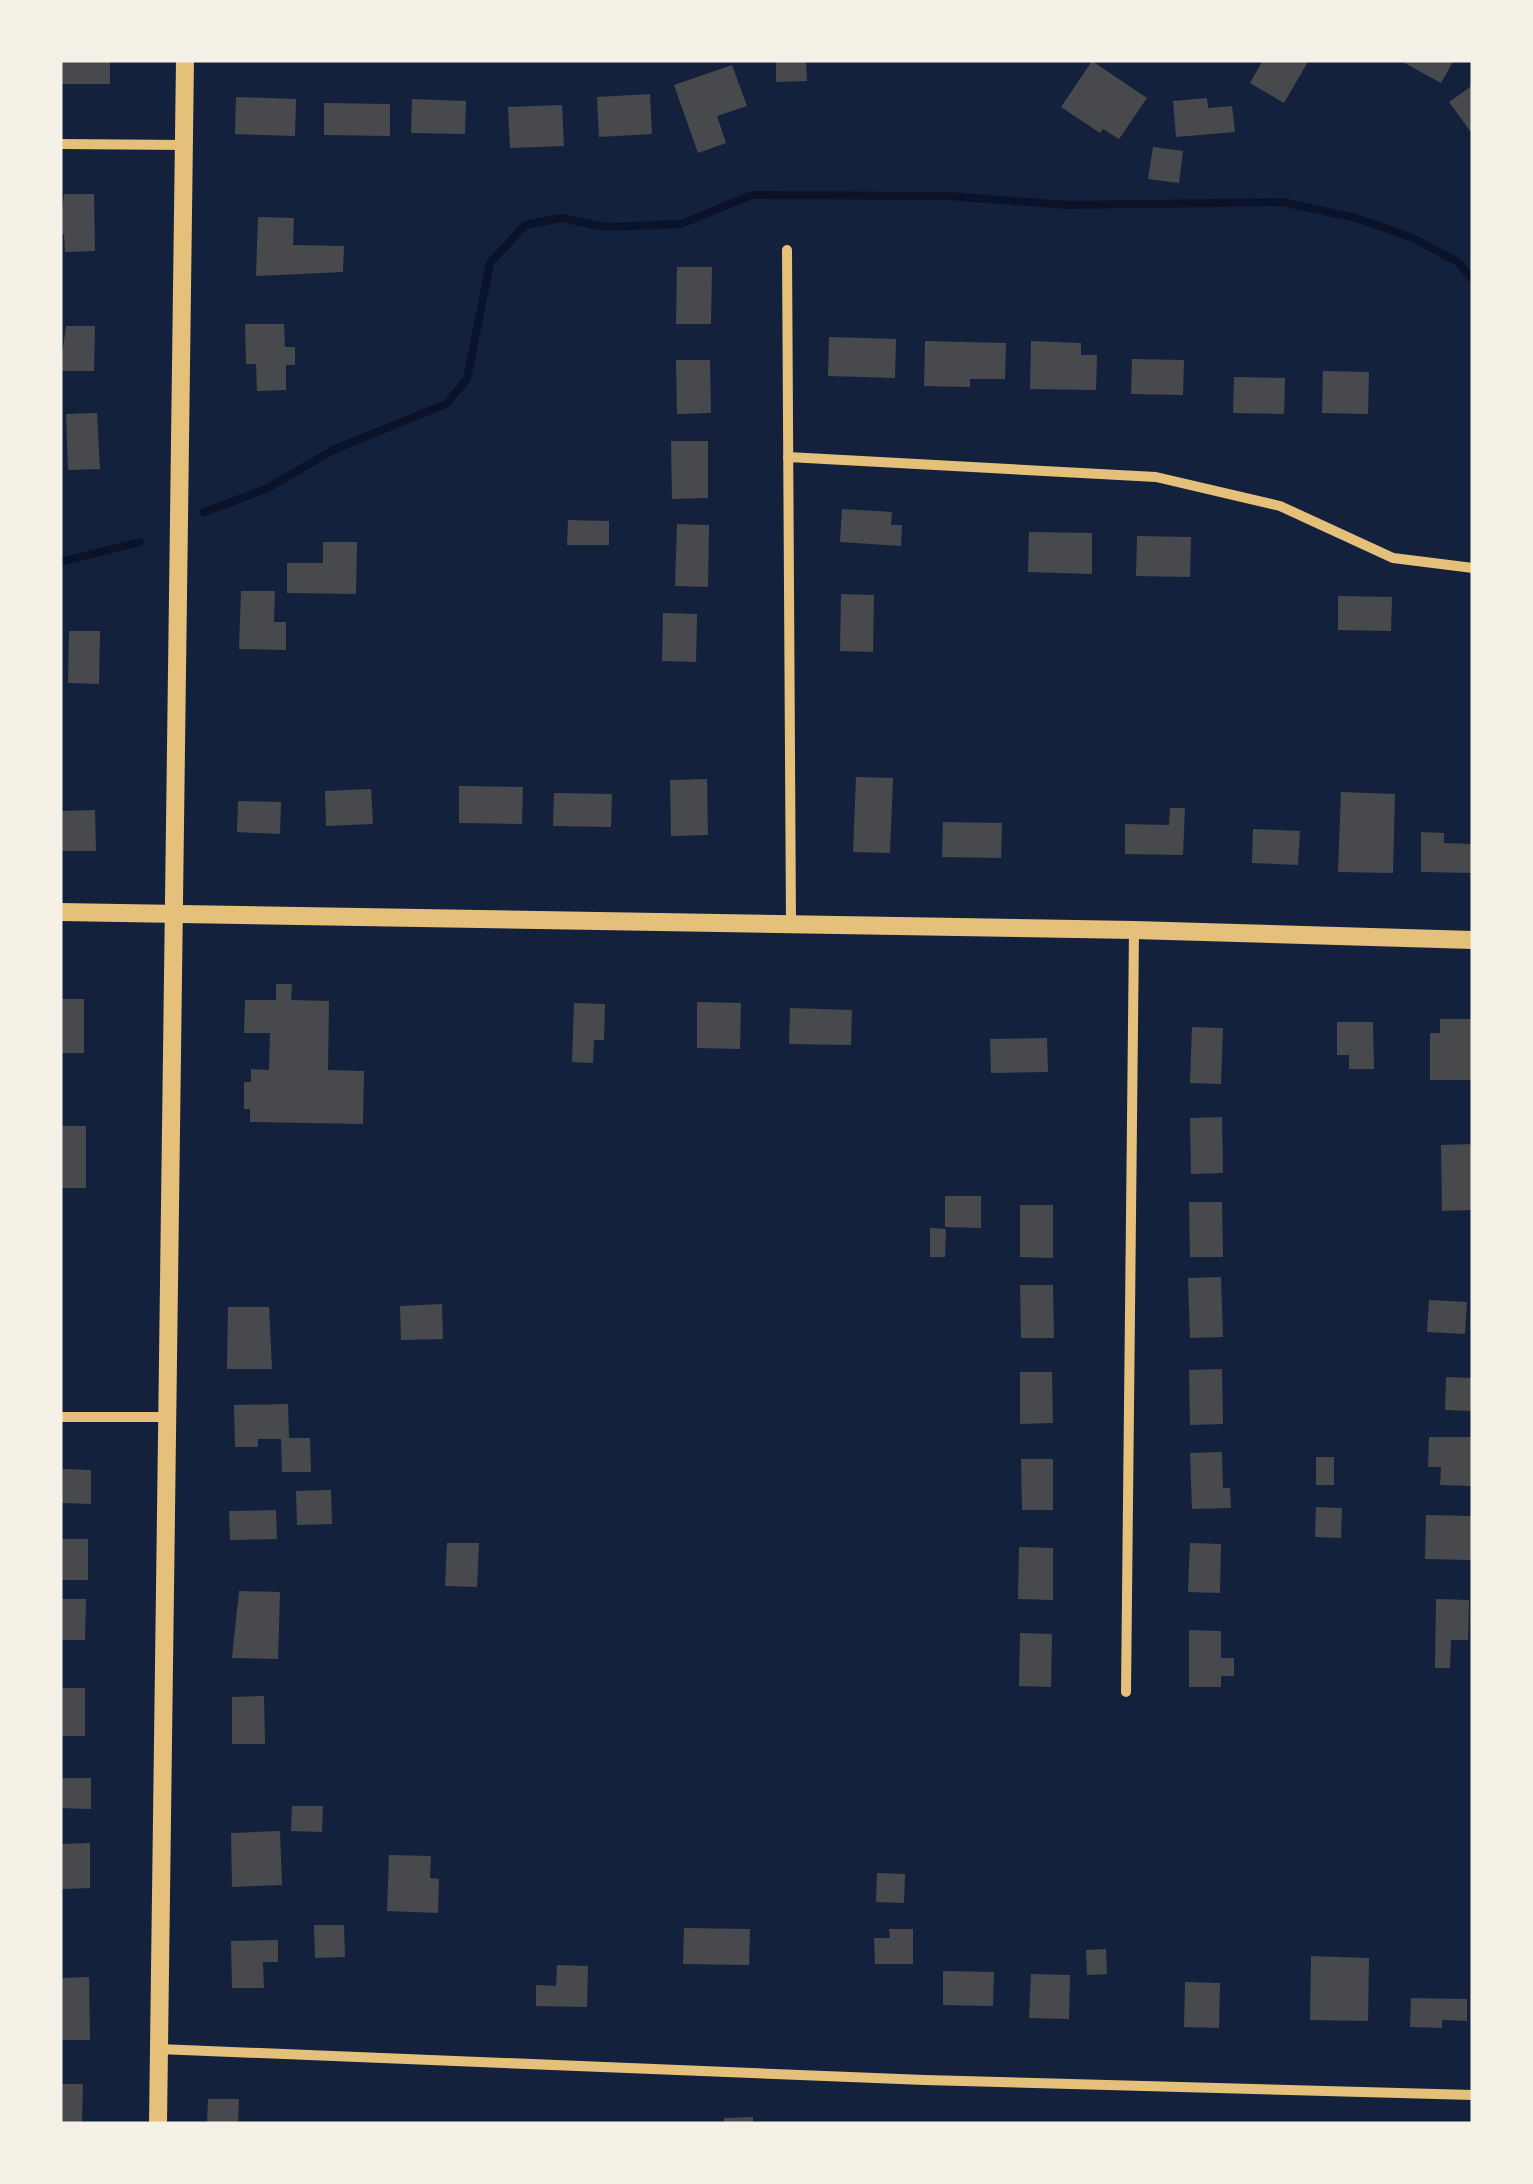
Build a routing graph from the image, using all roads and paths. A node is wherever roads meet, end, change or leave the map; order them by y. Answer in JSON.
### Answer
{"nodes":[{"id":1,"x":185,"y":60,"type":"edge"},
{"id":2,"x":60,"y":144,"type":"edge"},
{"id":3,"x":184,"y":145,"type":"junction"},
{"id":4,"x":787,"y":250,"type":"dead end"},
{"id":5,"x":788,"y":457,"type":"junction"},
{"id":6,"x":1473,"y":568,"type":"edge"},
{"id":7,"x":60,"y":912,"type":"edge"},
{"id":8,"x":173,"y":913,"type":"junction"},
{"id":9,"x":790,"y":926,"type":"junction"},
{"id":10,"x":1134,"y":930,"type":"junction"},
{"id":11,"x":1473,"y":940,"type":"edge"},
{"id":12,"x":60,"y":1417,"type":"edge"},
{"id":13,"x":164,"y":1417,"type":"junction"},
{"id":14,"x":1126,"y":1692,"type":"dead end"},
{"id":15,"x":159,"y":2049,"type":"junction"},
{"id":16,"x":1473,"y":2096,"type":"edge"},
{"id":17,"x":158,"y":2124,"type":"edge"}],
"edges":[{"from":1,"to":3,"type":"street"},
{"from":2,"to":3,"type":"street"},
{"from":3,"to":8,"type":"street"},
{"from":4,"to":5,"type":"street"},
{"from":5,"to":6,"type":"street"},
{"from":5,"to":9,"type":"street"},
{"from":7,"to":8,"type":"street"},
{"from":8,"to":9,"type":"street"},
{"from":8,"to":13,"type":"street"},
{"from":9,"to":10,"type":"street"},
{"from":10,"to":11,"type":"street"},
{"from":10,"to":14,"type":"street"},
{"from":12,"to":13,"type":"street"},
{"from":13,"to":15,"type":"street"},
{"from":15,"to":16,"type":"street"},
{"from":15,"to":17,"type":"street"}]}
